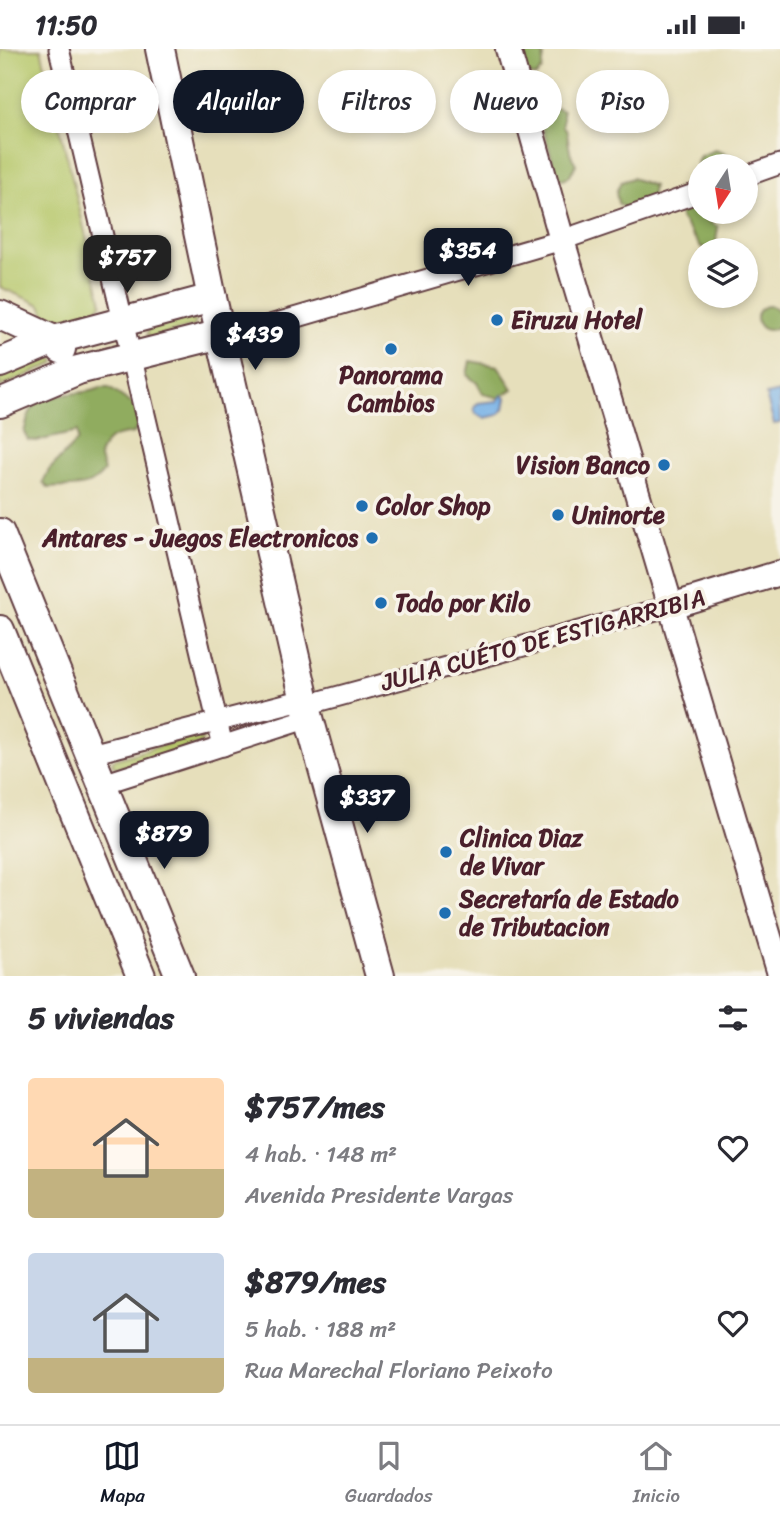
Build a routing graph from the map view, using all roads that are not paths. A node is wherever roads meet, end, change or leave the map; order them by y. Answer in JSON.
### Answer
{"nodes":[{"id":1,"x":59,"y":49,"type":"edge"},
{"id":2,"x":160,"y":49,"type":"edge"},
{"id":3,"x":508,"y":49,"type":"edge"},
{"id":4,"x":780,"y":164,"type":"edge"},
{"id":5,"x":758,"y":172,"type":"edge"},
{"id":6,"x":688,"y":196,"type":"edge"},
{"id":7,"x":562,"y":240,"type":"junction"},
{"id":8,"x":212,"y":298,"type":"junction"},
{"id":9,"x":0,"y":315,"type":"edge"},
{"id":10,"x":123,"y":321,"type":"junction"},
{"id":11,"x":221,"y":337,"type":"junction"},
{"id":12,"x":54,"y":340,"type":"junction"},
{"id":13,"x":131,"y":356,"type":"junction"},
{"id":14,"x":0,"y":363,"type":"edge"},
{"id":15,"x":78,"y":370,"type":"junction"},
{"id":16,"x":0,"y":403,"type":"edge"},
{"id":17,"x":0,"y":533,"type":"edge"},
{"id":18,"x":780,"y":573,"type":"edge"},
{"id":19,"x":671,"y":606,"type":"junction"},
{"id":20,"x":0,"y":630,"type":"edge"},
{"id":21,"x":307,"y":707,"type":"junction"},
{"id":22,"x":217,"y":722,"type":"junction"},
{"id":23,"x":222,"y":746,"type":"junction"},
{"id":24,"x":92,"y":754,"type":"junction"},
{"id":25,"x":103,"y":785,"type":"junction"},
{"id":26,"x":780,"y":974,"type":"edge"},
{"id":27,"x":141,"y":976,"type":"edge"},
{"id":28,"x":180,"y":976,"type":"edge"},
{"id":29,"x":380,"y":976,"type":"edge"}],
"edges":[{"from":1,"to":10,"type":"street"},
{"from":2,"to":8,"type":"main road"},
{"from":3,"to":7,"type":"street"},
{"from":4,"to":5,"type":"street"},
{"from":6,"to":7,"type":"street"},
{"from":7,"to":11,"type":"street"},
{"from":7,"to":19,"type":"street"},
{"from":8,"to":10,"type":"main road"},
{"from":8,"to":11,"type":"main road"},
{"from":9,"to":12,"type":"main road"},
{"from":10,"to":12,"type":"main road"},
{"from":10,"to":13,"type":"street"},
{"from":11,"to":13,"type":"main road"},
{"from":11,"to":21,"type":"main road"},
{"from":12,"to":14,"type":"main road"},
{"from":12,"to":15,"type":"main road"},
{"from":13,"to":15,"type":"main road"},
{"from":13,"to":22,"type":"street"},
{"from":15,"to":16,"type":"main road"},
{"from":17,"to":24,"type":"main road"},
{"from":18,"to":19,"type":"street","name":"JULIA CUÉTO DE ESTIGARRIBIA"},
{"from":19,"to":21,"type":"street","name":"JULIA CUÉTO DE ESTIGARRIBIA"},
{"from":19,"to":26,"type":"street"},
{"from":20,"to":27,"type":"main road"},
{"from":21,"to":22,"type":"street","name":"JULIA CUÉTO DE ESTIGARRIBIA"},
{"from":21,"to":23,"type":"street","name":"JULIA CUÉTO DE ESTIGARRIBIA"},
{"from":21,"to":29,"type":"main road"},
{"from":22,"to":23,"type":"street"},
{"from":22,"to":24,"type":"street","name":"JULIA CUÉTO DE ESTIGARRIBIA"},
{"from":23,"to":25,"type":"street","name":"JULIA CUÉTO DE ESTIGARRIBIA"},
{"from":24,"to":25,"type":"main road"},
{"from":25,"to":28,"type":"main road"}]}
